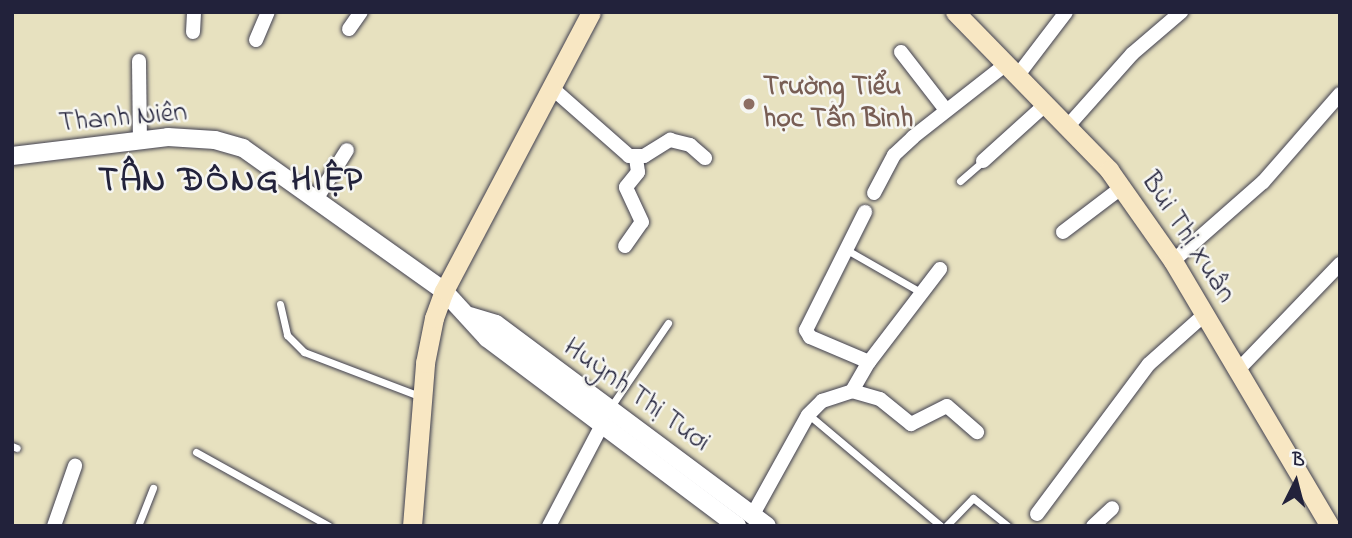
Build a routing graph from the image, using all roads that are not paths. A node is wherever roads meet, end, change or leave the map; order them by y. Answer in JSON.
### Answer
{"nodes":[{"id":1,"x":194,"y":12,"type":"edge"},
{"id":2,"x":268,"y":12,"type":"edge"},
{"id":3,"x":361,"y":12,"type":"edge"},
{"id":4,"x":591,"y":12,"type":"edge"},
{"id":5,"x":955,"y":12,"type":"edge"},
{"id":6,"x":1066,"y":12,"type":"edge"},
{"id":7,"x":1181,"y":12,"type":"edge"},
{"id":8,"x":349,"y":29,"type":"dead end"},
{"id":9,"x":192,"y":32,"type":"dead end"},
{"id":10,"x":256,"y":40,"type":"dead end"},
{"id":11,"x":901,"y":52,"type":"dead end"},
{"id":12,"x":139,"y":61,"type":"dead end"},
{"id":13,"x":1012,"y":70,"type":"junction"},
{"id":14,"x":552,"y":88,"type":"junction"},
{"id":15,"x":1340,"y":94,"type":"edge"},
{"id":16,"x":1046,"y":104,"type":"junction"},
{"id":17,"x":946,"y":110,"type":"junction"},
{"id":18,"x":1068,"y":127,"type":"junction"},
{"id":19,"x":140,"y":139,"type":"junction"},
{"id":20,"x":347,"y":150,"type":"dead end"},
{"id":21,"x":12,"y":156,"type":"edge"},
{"id":22,"x":636,"y":158,"type":"junction"},
{"id":23,"x":705,"y":158,"type":"dead end"},
{"id":24,"x":983,"y":161,"type":"joint"},
{"id":25,"x":960,"y":181,"type":"dead end"},
{"id":26,"x":1121,"y":188,"type":"junction"},
{"id":27,"x":874,"y":193,"type":"dead end"},
{"id":28,"x":315,"y":201,"type":"junction"},
{"id":29,"x":865,"y":212,"type":"dead end"},
{"id":30,"x":1063,"y":232,"type":"dead end"},
{"id":31,"x":625,"y":246,"type":"dead end"},
{"id":32,"x":847,"y":250,"type":"junction"},
{"id":33,"x":1172,"y":261,"type":"junction"},
{"id":34,"x":1340,"y":264,"type":"edge"},
{"id":35,"x":940,"y":269,"type":"dead end"},
{"id":36,"x":444,"y":291,"type":"junction"},
{"id":37,"x":923,"y":293,"type":"junction"},
{"id":38,"x":280,"y":304,"type":"dead end"},
{"id":39,"x":1204,"y":315,"type":"junction"},
{"id":40,"x":668,"y":323,"type":"dead end"},
{"id":41,"x":869,"y":362,"type":"junction"},
{"id":42,"x":1237,"y":371,"type":"junction"},
{"id":43,"x":852,"y":391,"type":"junction"},
{"id":44,"x":423,"y":398,"type":"junction"},
{"id":45,"x":808,"y":415,"type":"junction"},
{"id":46,"x":606,"y":417,"type":"junction"},
{"id":47,"x":977,"y":432,"type":"dead end"},
{"id":48,"x":196,"y":452,"type":"dead end"},
{"id":49,"x":75,"y":466,"type":"dead end"},
{"id":50,"x":153,"y":488,"type":"dead end"},
{"id":51,"x":1112,"y":508,"type":"dead end"},
{"id":52,"x":1037,"y":514,"type":"dead end"},
{"id":53,"x":752,"y":522,"type":"edge"},
{"id":54,"x":54,"y":526,"type":"edge"},
{"id":55,"x":138,"y":526,"type":"edge"},
{"id":56,"x":330,"y":526,"type":"edge"},
{"id":57,"x":411,"y":526,"type":"edge"},
{"id":58,"x":549,"y":526,"type":"edge"},
{"id":59,"x":941,"y":526,"type":"edge"},
{"id":60,"x":946,"y":526,"type":"edge"},
{"id":61,"x":1008,"y":526,"type":"edge"},
{"id":62,"x":1093,"y":526,"type":"edge"},
{"id":63,"x":1330,"y":526,"type":"edge"}],
"edges":[{"from":1,"to":9,"type":"street"},
{"from":2,"to":10,"type":"street"},
{"from":3,"to":8,"type":"street"},
{"from":4,"to":14,"type":"main road"},
{"from":5,"to":13,"type":"main road","name":"Bùi Thị Xuân"},
{"from":6,"to":13,"type":"street"},
{"from":7,"to":18,"type":"street"},
{"from":11,"to":17,"type":"street"},
{"from":12,"to":19,"type":"street"},
{"from":13,"to":16,"type":"main road","name":"Bùi Thị Xuân"},
{"from":13,"to":17,"type":"street"},
{"from":14,"to":22,"type":"street"},
{"from":14,"to":36,"type":"main road"},
{"from":15,"to":33,"type":"street"},
{"from":16,"to":18,"type":"main road","name":"Bùi Thị Xuân"},
{"from":16,"to":24,"type":"street"},
{"from":17,"to":27,"type":"street"},
{"from":18,"to":26,"type":"main road","name":"Bùi Thị Xuân"},
{"from":19,"to":21,"type":"street","name":"Thanh Niên"},
{"from":19,"to":28,"type":"street","name":"Thanh Niên"},
{"from":20,"to":28,"type":"street"},
{"from":22,"to":23,"type":"street"},
{"from":22,"to":31,"type":"street"},
{"from":24,"to":25,"type":"lane"},
{"from":26,"to":30,"type":"street"},
{"from":26,"to":33,"type":"main road","name":"Bùi Thị Xuân"},
{"from":28,"to":36,"type":"street","name":"Thanh Niên"},
{"from":29,"to":32,"type":"street"},
{"from":32,"to":37,"type":"lane"},
{"from":32,"to":41,"type":"street"},
{"from":33,"to":39,"type":"main road","name":"Bùi Thị Xuân"},
{"from":34,"to":42,"type":"street"},
{"from":35,"to":37,"type":"street"},
{"from":36,"to":44,"type":"main road"},
{"from":36,"to":46,"type":"street","name":"Huỳnh Thị Tươi"},
{"from":37,"to":41,"type":"street"},
{"from":38,"to":44,"type":"lane"},
{"from":39,"to":42,"type":"main road","name":"Bùi Thị Xuân"},
{"from":39,"to":52,"type":"street"},
{"from":40,"to":46,"type":"lane"},
{"from":41,"to":43,"type":"street"},
{"from":42,"to":63,"type":"main road","name":"Bùi Thị Xuân"},
{"from":43,"to":45,"type":"street"},
{"from":43,"to":47,"type":"street"},
{"from":44,"to":57,"type":"main road"},
{"from":45,"to":53,"type":"street"},
{"from":45,"to":59,"type":"lane"},
{"from":46,"to":53,"type":"street","name":"Huỳnh Thị Tươi"},
{"from":46,"to":58,"type":"street"},
{"from":48,"to":56,"type":"lane"},
{"from":49,"to":54,"type":"street"},
{"from":50,"to":55,"type":"lane"},
{"from":51,"to":62,"type":"street"},
{"from":60,"to":61,"type":"lane"}]}
